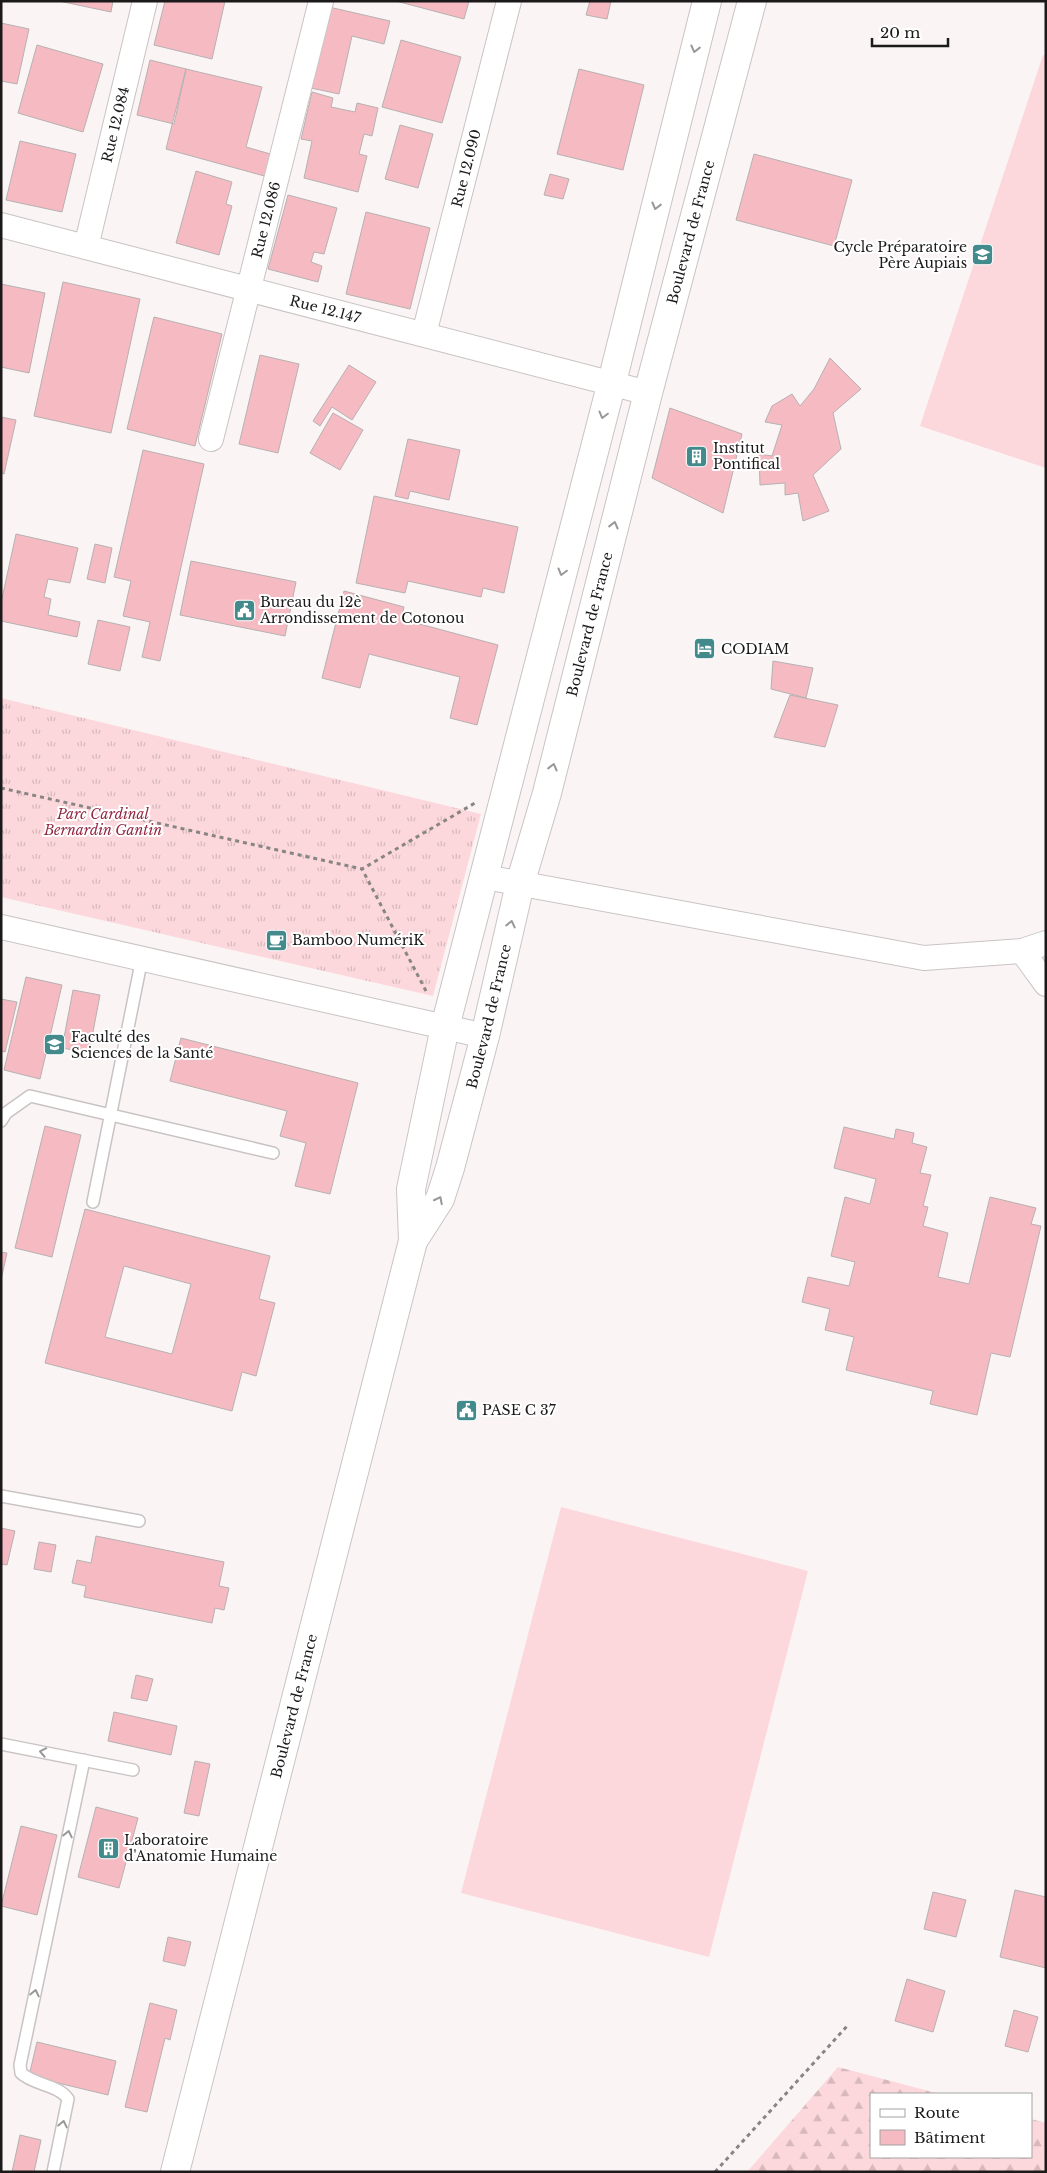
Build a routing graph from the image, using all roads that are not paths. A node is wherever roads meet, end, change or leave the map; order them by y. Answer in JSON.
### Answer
{"nodes":[{"id":1,"x":145,"y":1,"type":"edge"},
{"id":2,"x":320,"y":1,"type":"edge"},
{"id":3,"x":509,"y":1,"type":"edge"},
{"id":4,"x":707,"y":1,"type":"edge"},
{"id":5,"x":752,"y":1,"type":"edge"},
{"id":6,"x":1,"y":226,"type":"edge"},
{"id":7,"x":86,"y":247,"type":"junction"},
{"id":8,"x":248,"y":289,"type":"junction"},
{"id":9,"x":424,"y":334,"type":"junction"},
{"id":10,"x":612,"y":382,"type":"junction"},
{"id":11,"x":648,"y":393,"type":"junction"},
{"id":12,"x":211,"y":439,"type":"dead end"},
{"id":13,"x":485,"y":877,"type":"junction"},
{"id":14,"x":520,"y":884,"type":"junction"},
{"id":15,"x":1,"y":927,"type":"edge"},
{"id":16,"x":1046,"y":943,"type":"edge"},
{"id":17,"x":1022,"y":951,"type":"junction"},
{"id":18,"x":142,"y":958,"type":"junction"},
{"id":19,"x":1046,"y":984,"type":"edge"},
{"id":20,"x":445,"y":1027,"type":"junction"},
{"id":21,"x":485,"y":1036,"type":"junction"},
{"id":22,"x":112,"y":1116,"type":"junction"},
{"id":23,"x":1,"y":1121,"type":"edge"},
{"id":24,"x":273,"y":1153,"type":"dead end"},
{"id":25,"x":94,"y":1202,"type":"dead end"},
{"id":26,"x":413,"y":1241,"type":"junction"},
{"id":27,"x":1,"y":1496,"type":"edge"},
{"id":28,"x":139,"y":1521,"type":"dead end"},
{"id":29,"x":1,"y":1744,"type":"edge"},
{"id":30,"x":84,"y":1760,"type":"junction"},
{"id":31,"x":132,"y":1770,"type":"dead end"},
{"id":32,"x":53,"y":2172,"type":"edge"},
{"id":33,"x":175,"y":2172,"type":"edge"}],
"edges":[{"from":1,"to":7,"type":"street","name":"Rue 12.084"},
{"from":2,"to":8,"type":"street","name":"Rue 12.086"},
{"from":3,"to":9,"type":"street","name":"Rue 12.090"},
{"from":4,"to":10,"type":"street","name":"Boulevard de France","one_way":true},
{"from":5,"to":11,"type":"street","name":"Boulevard de France"},
{"from":6,"to":7,"type":"street","name":"Rue 12.147"},
{"from":7,"to":8,"type":"street","name":"Rue 12.147"},
{"from":8,"to":9,"type":"street","name":"Rue 12.147"},
{"from":8,"to":12,"type":"street","name":"Rue 12.086"},
{"from":9,"to":10,"type":"street","name":"Rue 12.147"},
{"from":10,"to":11,"type":"street","name":"Rue 12.147"},
{"from":10,"to":13,"type":"street","name":"Boulevard de France","one_way":true},
{"from":14,"to":11,"type":"street","name":"Boulevard de France","one_way":true},
{"from":13,"to":14,"type":"street"},
{"from":13,"to":20,"type":"street","name":"Boulevard de France"},
{"from":14,"to":17,"type":"street"},
{"from":21,"to":14,"type":"street","name":"Boulevard de France","one_way":true},
{"from":15,"to":18,"type":"street"},
{"from":16,"to":17,"type":"street"},
{"from":17,"to":19,"type":"street"},
{"from":18,"to":20,"type":"street"},
{"from":18,"to":22,"type":"lane"},
{"from":20,"to":21,"type":"street"},
{"from":20,"to":26,"type":"street","name":"Boulevard de France"},
{"from":26,"to":21,"type":"street","name":"Boulevard de France","one_way":true},
{"from":22,"to":23,"type":"lane"},
{"from":22,"to":24,"type":"lane"},
{"from":22,"to":25,"type":"lane"},
{"from":26,"to":33,"type":"street","name":"Boulevard de France"},
{"from":27,"to":28,"type":"lane"},
{"from":30,"to":29,"type":"lane","one_way":true},
{"from":30,"to":31,"type":"lane"},
{"from":32,"to":30,"type":"lane","one_way":true}]}
